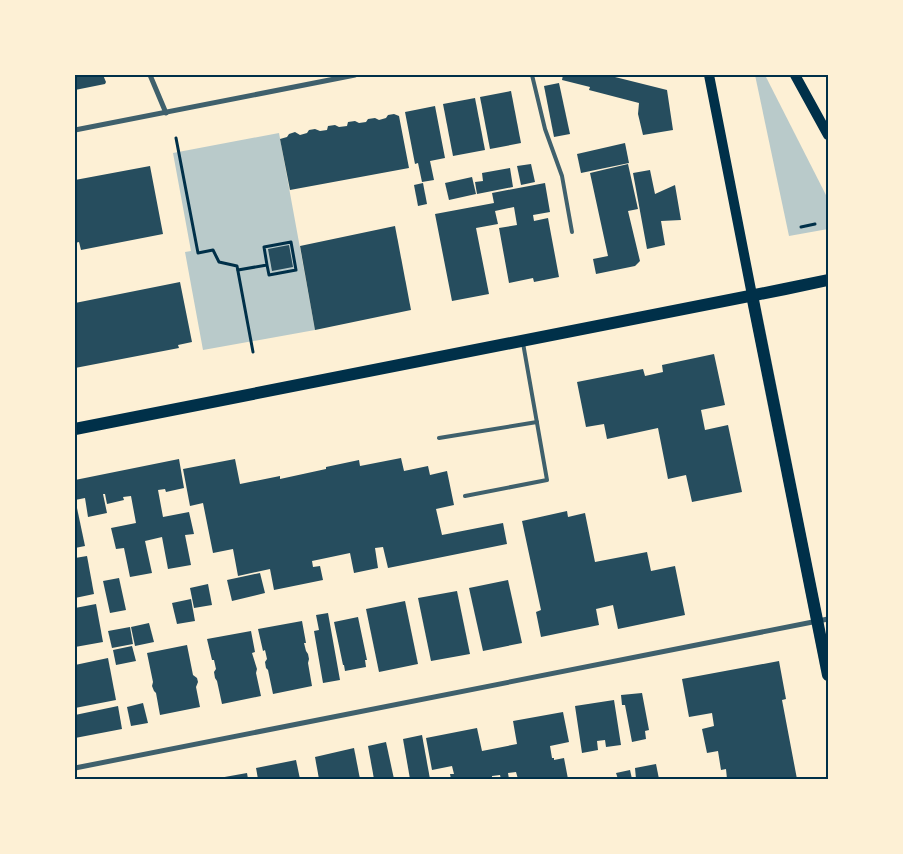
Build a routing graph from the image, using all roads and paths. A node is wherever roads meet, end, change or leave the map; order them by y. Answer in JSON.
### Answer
{"nodes":[{"id":1,"x":150,"y":75,"type":"edge"},
{"id":2,"x":355,"y":75,"type":"edge"},
{"id":3,"x":532,"y":75,"type":"edge"},
{"id":4,"x":709,"y":75,"type":"edge"},
{"id":5,"x":795,"y":75,"type":"edge"},
{"id":6,"x":166,"y":112,"type":"junction"},
{"id":7,"x":75,"y":130,"type":"edge"},
{"id":8,"x":828,"y":135,"type":"edge"},
{"id":9,"x":176,"y":138,"type":"dead end"},
{"id":10,"x":815,"y":224,"type":"dead end"},
{"id":11,"x":801,"y":226,"type":"dead end"},
{"id":12,"x":572,"y":232,"type":"dead end"},
{"id":13,"x":267,"y":265,"type":"junction"},
{"id":14,"x":238,"y":270,"type":"junction"},
{"id":15,"x":828,"y":280,"type":"edge"},
{"id":16,"x":752,"y":295,"type":"junction"},
{"id":17,"x":523,"y":340,"type":"junction"},
{"id":18,"x":253,"y":352,"type":"dead end"},
{"id":19,"x":537,"y":422,"type":"junction"},
{"id":20,"x":75,"y":429,"type":"edge"},
{"id":21,"x":439,"y":438,"type":"dead end"},
{"id":22,"x":465,"y":496,"type":"dead end"},
{"id":23,"x":823,"y":620,"type":"edge"},
{"id":24,"x":828,"y":675,"type":"edge"},
{"id":25,"x":75,"y":768,"type":"edge"}],
"edges":[{"from":1,"to":6,"type":"street"},
{"from":2,"to":6,"type":"street"},
{"from":3,"to":12,"type":"lane"},
{"from":4,"to":16,"type":"main road"},
{"from":5,"to":8,"type":"main road"},
{"from":6,"to":7,"type":"street"},
{"from":9,"to":14,"type":"path"},
{"from":10,"to":11,"type":"path"},
{"from":13,"to":13,"type":"path"},
{"from":13,"to":14,"type":"path"},
{"from":14,"to":18,"type":"path"},
{"from":15,"to":16,"type":"main road"},
{"from":16,"to":17,"type":"main road"},
{"from":16,"to":23,"type":"main road"},
{"from":17,"to":19,"type":"lane"},
{"from":17,"to":20,"type":"main road"},
{"from":19,"to":21,"type":"lane"},
{"from":19,"to":22,"type":"lane"},
{"from":23,"to":24,"type":"main road"},
{"from":23,"to":25,"type":"street"}]}
